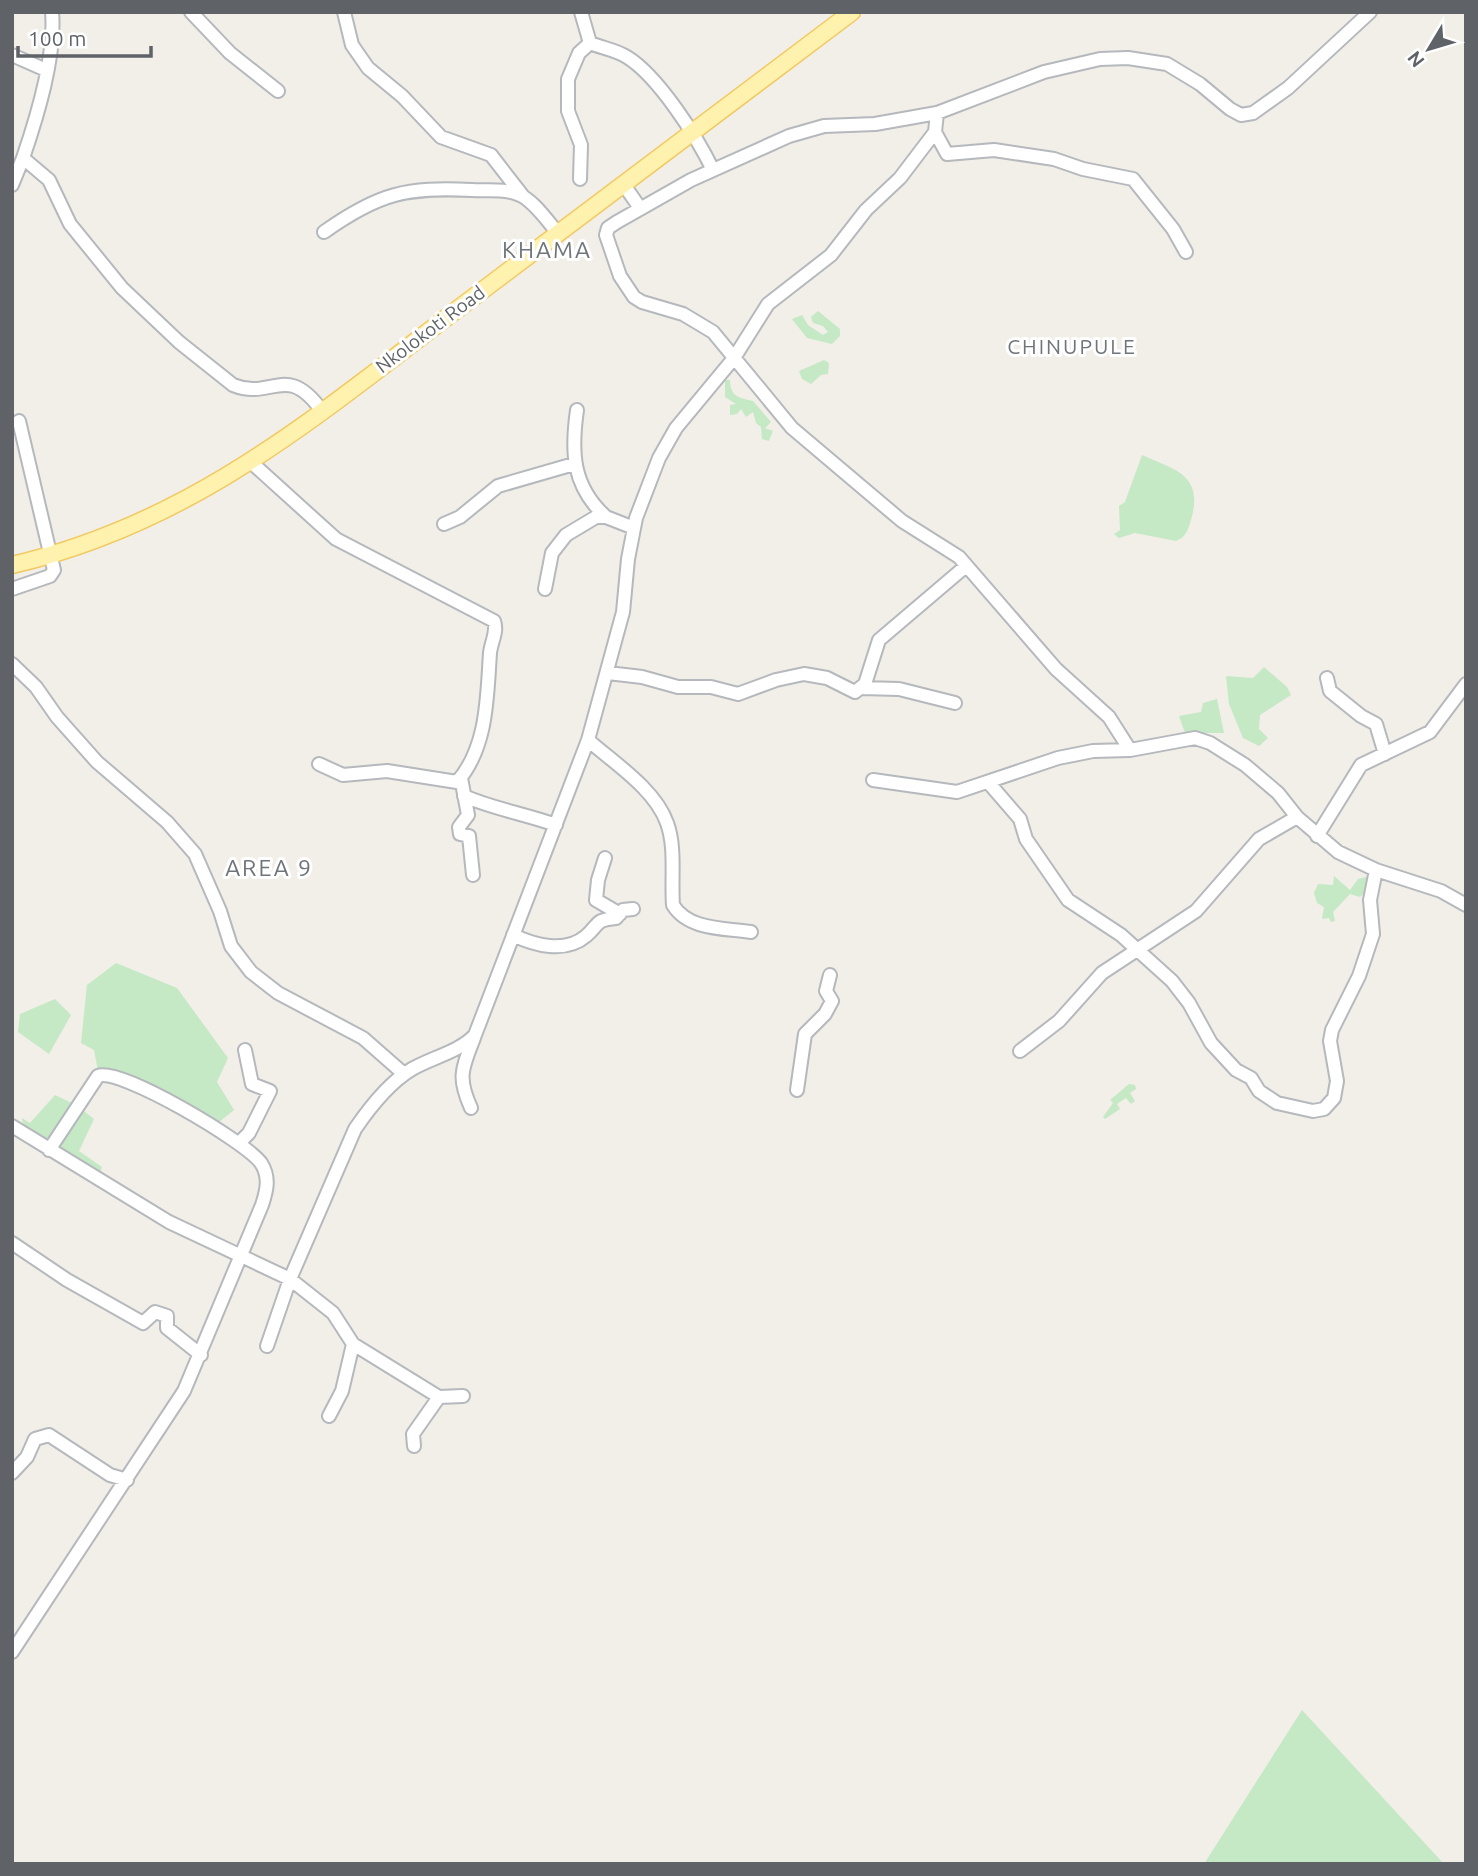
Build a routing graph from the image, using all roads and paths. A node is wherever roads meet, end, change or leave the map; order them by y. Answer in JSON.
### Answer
{"nodes":[{"id":1,"x":52,"y":12,"type":"edge"},
{"id":2,"x":191,"y":12,"type":"edge"},
{"id":3,"x":344,"y":12,"type":"edge"},
{"id":4,"x":581,"y":12,"type":"edge"},
{"id":5,"x":852,"y":12,"type":"edge"},
{"id":6,"x":1370,"y":12,"type":"edge"},
{"id":7,"x":590,"y":43,"type":"junction"},
{"id":8,"x":12,"y":55,"type":"edge"},
{"id":9,"x":46,"y":70,"type":"junction"},
{"id":10,"x":278,"y":91,"type":"dead end"},
{"id":11,"x":937,"y":113,"type":"junction"},
{"id":12,"x":693,"y":132,"type":"junction"},
{"id":13,"x":935,"y":132,"type":"junction"},
{"id":14,"x":20,"y":153,"type":"edge"},
{"id":15,"x":713,"y":170,"type":"junction"},
{"id":16,"x":580,"y":179,"type":"dead end"},
{"id":17,"x":12,"y":185,"type":"edge"},
{"id":18,"x":624,"y":186,"type":"junction"},
{"id":19,"x":522,"y":195,"type":"junction"},
{"id":20,"x":640,"y":208,"type":"junction"},
{"id":21,"x":324,"y":232,"type":"dead end"},
{"id":22,"x":558,"y":233,"type":"junction"},
{"id":23,"x":1186,"y":252,"type":"dead end"},
{"id":24,"x":734,"y":358,"type":"junction"},
{"id":25,"x":577,"y":410,"type":"dead end"},
{"id":26,"x":322,"y":411,"type":"junction"},
{"id":27,"x":19,"y":421,"type":"dead end"},
{"id":28,"x":252,"y":463,"type":"junction"},
{"id":29,"x":574,"y":464,"type":"junction"},
{"id":30,"x":606,"y":517,"type":"junction"},
{"id":31,"x":444,"y":524,"type":"dead end"},
{"id":32,"x":634,"y":528,"type":"junction"},
{"id":33,"x":51,"y":556,"type":"junction"},
{"id":34,"x":12,"y":565,"type":"edge"},
{"id":35,"x":966,"y":566,"type":"junction"},
{"id":36,"x":12,"y":589,"type":"edge"},
{"id":37,"x":545,"y":589,"type":"dead end"},
{"id":38,"x":12,"y":664,"type":"edge"},
{"id":39,"x":608,"y":673,"type":"junction"},
{"id":40,"x":1327,"y":678,"type":"dead end"},
{"id":41,"x":1466,"y":684,"type":"edge"},
{"id":42,"x":863,"y":688,"type":"junction"},
{"id":43,"x":955,"y":703,"type":"dead end"},
{"id":44,"x":588,"y":740,"type":"junction"},
{"id":45,"x":1130,"y":750,"type":"junction"},
{"id":46,"x":1385,"y":754,"type":"junction"},
{"id":47,"x":319,"y":764,"type":"dead end"},
{"id":48,"x":461,"y":778,"type":"junction"},
{"id":49,"x":873,"y":780,"type":"dead end"},
{"id":50,"x":988,"y":782,"type":"junction"},
{"id":51,"x":464,"y":796,"type":"junction"},
{"id":52,"x":1297,"y":817,"type":"junction"},
{"id":53,"x":556,"y":825,"type":"junction"},
{"id":54,"x":1317,"y":836,"type":"junction"},
{"id":55,"x":606,"y":858,"type":"dead end"},
{"id":56,"x":1376,"y":870,"type":"junction"},
{"id":57,"x":473,"y":875,"type":"dead end"},
{"id":58,"x":1466,"y":905,"type":"edge"},
{"id":59,"x":633,"y":909,"type":"dead end"},
{"id":60,"x":620,"y":914,"type":"junction"},
{"id":61,"x":751,"y":932,"type":"dead end"},
{"id":62,"x":513,"y":935,"type":"junction"},
{"id":63,"x":1137,"y":950,"type":"junction"},
{"id":64,"x":830,"y":975,"type":"dead end"},
{"id":65,"x":475,"y":1035,"type":"junction"},
{"id":66,"x":244,"y":1050,"type":"dead end"},
{"id":67,"x":1020,"y":1051,"type":"dead end"},
{"id":68,"x":404,"y":1074,"type":"junction"},
{"id":69,"x":797,"y":1090,"type":"dead end"},
{"id":70,"x":471,"y":1108,"type":"dead end"},
{"id":71,"x":12,"y":1126,"type":"edge"},
{"id":72,"x":239,"y":1143,"type":"junction"},
{"id":73,"x":49,"y":1150,"type":"junction"},
{"id":74,"x":12,"y":1243,"type":"edge"},
{"id":75,"x":239,"y":1257,"type":"junction"},
{"id":76,"x":290,"y":1279,"type":"junction"},
{"id":77,"x":353,"y":1344,"type":"junction"},
{"id":78,"x":267,"y":1346,"type":"dead end"},
{"id":79,"x":201,"y":1355,"type":"junction"},
{"id":80,"x":463,"y":1396,"type":"dead end"},
{"id":81,"x":439,"y":1397,"type":"junction"},
{"id":82,"x":329,"y":1416,"type":"dead end"},
{"id":83,"x":414,"y":1446,"type":"dead end"},
{"id":84,"x":15,"y":1466,"type":"edge"},
{"id":85,"x":127,"y":1480,"type":"junction"},
{"id":86,"x":12,"y":1652,"type":"edge"}],
"edges":[{"from":1,"to":9,"type":"street"},
{"from":2,"to":10,"type":"street"},
{"from":3,"to":19,"type":"street"},
{"from":4,"to":7,"type":"street"},
{"from":5,"to":12,"type":"main road","name":"Nkolokoti Road"},
{"from":6,"to":11,"type":"street"},
{"from":7,"to":12,"type":"street"},
{"from":7,"to":16,"type":"street"},
{"from":8,"to":9,"type":"street"},
{"from":9,"to":14,"type":"street"},
{"from":11,"to":13,"type":"street"},
{"from":11,"to":15,"type":"street"},
{"from":12,"to":15,"type":"street"},
{"from":12,"to":18,"type":"main road","name":"Nkolokoti Road"},
{"from":13,"to":23,"type":"street"},
{"from":13,"to":24,"type":"street"},
{"from":14,"to":17,"type":"street"},
{"from":14,"to":26,"type":"street"},
{"from":15,"to":20,"type":"street"},
{"from":18,"to":20,"type":"street"},
{"from":18,"to":22,"type":"main road","name":"Nkolokoti Road"},
{"from":19,"to":21,"type":"street"},
{"from":19,"to":22,"type":"street"},
{"from":20,"to":24,"type":"street"},
{"from":22,"to":26,"type":"main road","name":"Nkolokoti Road"},
{"from":24,"to":32,"type":"street"},
{"from":24,"to":35,"type":"street"},
{"from":25,"to":29,"type":"street"},
{"from":26,"to":28,"type":"main road","name":"Nkolokoti Road"},
{"from":27,"to":33,"type":"street"},
{"from":28,"to":33,"type":"main road","name":"Nkolokoti Road"},
{"from":28,"to":48,"type":"street"},
{"from":29,"to":30,"type":"street"},
{"from":29,"to":31,"type":"street"},
{"from":30,"to":32,"type":"street"},
{"from":30,"to":37,"type":"street"},
{"from":32,"to":39,"type":"street"},
{"from":33,"to":34,"type":"main road","name":"Nkolokoti Road"},
{"from":33,"to":36,"type":"street"},
{"from":35,"to":42,"type":"street"},
{"from":35,"to":45,"type":"street"},
{"from":38,"to":68,"type":"street"},
{"from":39,"to":42,"type":"street"},
{"from":39,"to":44,"type":"street"},
{"from":40,"to":46,"type":"street"},
{"from":41,"to":46,"type":"street"},
{"from":42,"to":43,"type":"street"},
{"from":44,"to":53,"type":"street"},
{"from":44,"to":61,"type":"street"},
{"from":45,"to":50,"type":"street"},
{"from":45,"to":52,"type":"street"},
{"from":46,"to":54,"type":"street"},
{"from":47,"to":48,"type":"street"},
{"from":48,"to":51,"type":"street"},
{"from":49,"to":50,"type":"street"},
{"from":50,"to":63,"type":"street"},
{"from":51,"to":53,"type":"street"},
{"from":51,"to":57,"type":"street"},
{"from":52,"to":54,"type":"street"},
{"from":52,"to":63,"type":"street"},
{"from":53,"to":62,"type":"street"},
{"from":54,"to":56,"type":"street"},
{"from":55,"to":60,"type":"street"},
{"from":56,"to":58,"type":"street"},
{"from":56,"to":63,"type":"street"},
{"from":59,"to":60,"type":"street"},
{"from":60,"to":62,"type":"street"},
{"from":62,"to":65,"type":"street"},
{"from":63,"to":67,"type":"street"},
{"from":64,"to":69,"type":"street"},
{"from":65,"to":68,"type":"street"},
{"from":65,"to":70,"type":"street"},
{"from":66,"to":72,"type":"street"},
{"from":68,"to":76,"type":"street"},
{"from":71,"to":73,"type":"street"},
{"from":72,"to":73,"type":"street"},
{"from":72,"to":75,"type":"street"},
{"from":73,"to":75,"type":"street"},
{"from":74,"to":79,"type":"street"},
{"from":75,"to":76,"type":"street"},
{"from":75,"to":79,"type":"street"},
{"from":76,"to":77,"type":"street"},
{"from":76,"to":78,"type":"street"},
{"from":77,"to":81,"type":"street"},
{"from":77,"to":82,"type":"street"},
{"from":79,"to":85,"type":"street"},
{"from":80,"to":81,"type":"street"},
{"from":81,"to":83,"type":"street"},
{"from":84,"to":85,"type":"street"},
{"from":85,"to":86,"type":"street"}]}
